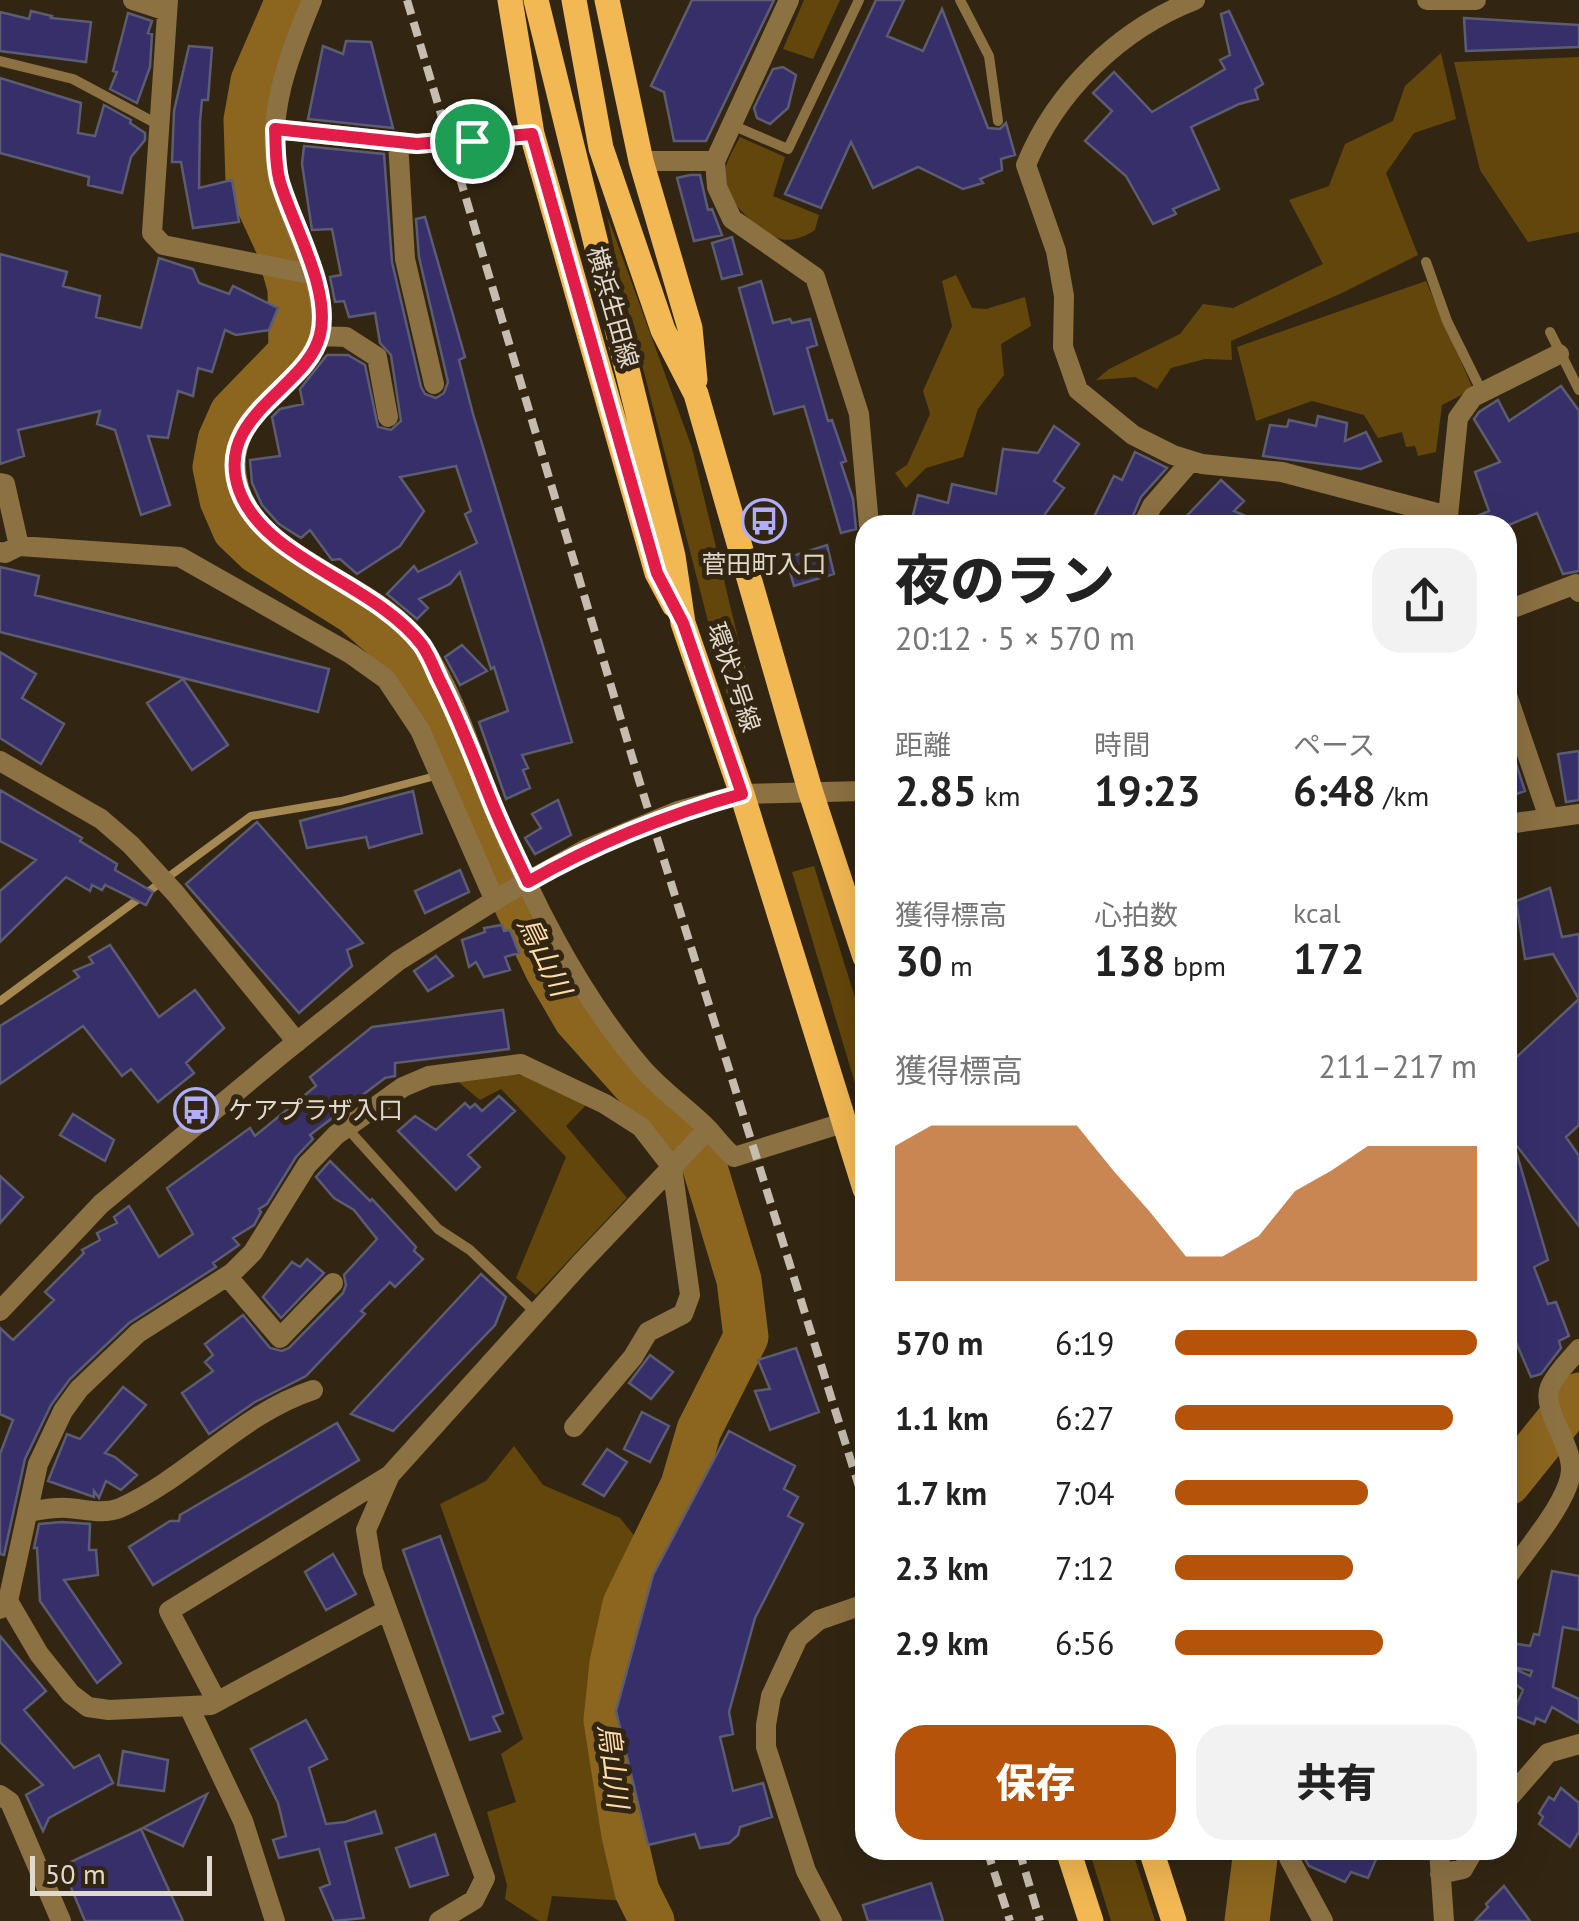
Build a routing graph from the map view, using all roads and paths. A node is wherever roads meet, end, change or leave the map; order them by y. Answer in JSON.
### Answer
{"nodes":[{"id":1,"x":133,"y":0,"type":"edge"},
{"id":2,"x":312,"y":0,"type":"edge"},
{"id":3,"x":510,"y":0,"type":"edge"},
{"id":4,"x":536,"y":0,"type":"edge"},
{"id":5,"x":574,"y":0,"type":"edge"},
{"id":6,"x":607,"y":0,"type":"edge"},
{"id":7,"x":789,"y":0,"type":"edge"},
{"id":8,"x":859,"y":0,"type":"edge"},
{"id":9,"x":960,"y":0,"type":"edge"},
{"id":10,"x":1195,"y":0,"type":"edge"},
{"id":11,"x":1428,"y":0,"type":"edge"},
{"id":12,"x":1476,"y":0,"type":"edge"},
{"id":13,"x":168,"y":5,"type":"edge"},
{"id":14,"x":0,"y":61,"type":"edge"},
{"id":15,"x":998,"y":120,"type":"dead end"},
{"id":16,"x":160,"y":125,"type":"junction"},
{"id":17,"x":731,"y":125,"type":"junction"},
{"id":18,"x":275,"y":129,"type":"junction"},
{"id":19,"x":532,"y":134,"type":"junction"},
{"id":20,"x":398,"y":142,"type":"junction"},
{"id":21,"x":641,"y":160,"type":"junction"},
{"id":22,"x":714,"y":161,"type":"junction"},
{"id":23,"x":1426,"y":262,"type":"dead end"},
{"id":24,"x":303,"y":273,"type":"junction"},
{"id":25,"x":1550,"y":332,"type":"dead end"},
{"id":26,"x":320,"y":336,"type":"junction"},
{"id":27,"x":1559,"y":354,"type":"junction"},
{"id":28,"x":434,"y":384,"type":"dead end"},
{"id":29,"x":1579,"y":390,"type":"edge"},
{"id":30,"x":1482,"y":392,"type":"junction"},
{"id":31,"x":696,"y":394,"type":"junction"},
{"id":32,"x":388,"y":418,"type":"dead end"},
{"id":33,"x":1191,"y":461,"type":"junction"},
{"id":34,"x":0,"y":483,"type":"edge"},
{"id":35,"x":868,"y":515,"type":"edge"},
{"id":36,"x":1148,"y":515,"type":"edge"},
{"id":37,"x":1432,"y":515,"type":"edge"},
{"id":38,"x":1449,"y":515,"type":"edge"},
{"id":39,"x":9,"y":549,"type":"edge"},
{"id":40,"x":1579,"y":592,"type":"edge"},
{"id":41,"x":1517,"y":607,"type":"edge"},
{"id":42,"x":683,"y":623,"type":"junction"},
{"id":43,"x":1517,"y":724,"type":"edge"},
{"id":44,"x":0,"y":761,"type":"edge"},
{"id":45,"x":810,"y":790,"type":"junction"},
{"id":46,"x":855,"y":792,"type":"edge"},
{"id":47,"x":742,"y":794,"type":"junction"},
{"id":48,"x":1579,"y":814,"type":"edge"},
{"id":49,"x":1549,"y":818,"type":"junction"},
{"id":50,"x":1517,"y":823,"type":"edge"},
{"id":51,"x":528,"y":882,"type":"junction"},
{"id":52,"x":497,"y":899,"type":"junction"},
{"id":53,"x":855,"y":927,"type":"edge"},
{"id":54,"x":297,"y":1042,"type":"junction"},
{"id":55,"x":846,"y":1122,"type":"junction"},
{"id":56,"x":346,"y":1127,"type":"junction"},
{"id":57,"x":708,"y":1130,"type":"junction"},
{"id":58,"x":855,"y":1154,"type":"edge"},
{"id":59,"x":672,"y":1167,"type":"junction"},
{"id":60,"x":226,"y":1276,"type":"junction"},
{"id":61,"x":332,"y":1283,"type":"dead end"},
{"id":62,"x":0,"y":1311,"type":"edge"},
{"id":63,"x":536,"y":1313,"type":"junction"},
{"id":64,"x":1579,"y":1349,"type":"edge"},
{"id":65,"x":313,"y":1390,"type":"dead end"},
{"id":66,"x":574,"y":1427,"type":"dead end"},
{"id":67,"x":390,"y":1475,"type":"junction"},
{"id":68,"x":28,"y":1512,"type":"junction"},
{"id":69,"x":1517,"y":1563,"type":"edge"},
{"id":70,"x":4,"y":1605,"type":"edge"},
{"id":71,"x":855,"y":1607,"type":"edge"},
{"id":72,"x":387,"y":1610,"type":"junction"},
{"id":73,"x":218,"y":1702,"type":"junction"},
{"id":74,"x":190,"y":1706,"type":"junction"},
{"id":75,"x":1579,"y":1744,"type":"edge"},
{"id":76,"x":1517,"y":1789,"type":"edge"},
{"id":77,"x":0,"y":1795,"type":"edge"},
{"id":78,"x":1071,"y":1860,"type":"edge"},
{"id":79,"x":1154,"y":1860,"type":"edge"},
{"id":80,"x":1290,"y":1860,"type":"edge"},
{"id":81,"x":1440,"y":1860,"type":"edge"},
{"id":82,"x":1468,"y":1860,"type":"edge"},
{"id":83,"x":1440,"y":1874,"type":"junction"},
{"id":84,"x":62,"y":1921,"type":"edge"},
{"id":85,"x":275,"y":1921,"type":"edge"},
{"id":86,"x":439,"y":1921,"type":"edge"},
{"id":87,"x":832,"y":1921,"type":"edge"},
{"id":88,"x":1092,"y":1921,"type":"edge"},
{"id":89,"x":1174,"y":1921,"type":"edge"},
{"id":90,"x":1323,"y":1921,"type":"edge"},
{"id":91,"x":1444,"y":1921,"type":"edge"}],
"edges":[{"from":1,"to":13,"type":"street"},
{"from":2,"to":18,"type":"street"},
{"from":3,"to":19,"type":"main road","name":"横浜生田線"},
{"from":4,"to":42,"type":"main road","name":"環状2号線"},
{"from":5,"to":31,"type":"main road","name":"環状2号線"},
{"from":6,"to":21,"type":"main road"},
{"from":7,"to":17,"type":"street"},
{"from":8,"to":17,"type":"lane"},
{"from":9,"to":15,"type":"lane"},
{"from":10,"to":33,"type":"street"},
{"from":11,"to":12,"type":"street"},
{"from":13,"to":16,"type":"street"},
{"from":14,"to":16,"type":"lane"},
{"from":16,"to":24,"type":"street"},
{"from":17,"to":22,"type":"street"},
{"from":18,"to":20,"type":"street"},
{"from":18,"to":24,"type":"street"},
{"from":19,"to":20,"type":"street"},
{"from":19,"to":42,"type":"main road","name":"横浜生田線"},
{"from":20,"to":28,"type":"street"},
{"from":21,"to":22,"type":"street"},
{"from":21,"to":31,"type":"main road"},
{"from":22,"to":35,"type":"street"},
{"from":23,"to":30,"type":"lane"},
{"from":24,"to":26,"type":"street"},
{"from":25,"to":27,"type":"lane"},
{"from":26,"to":32,"type":"street"},
{"from":26,"to":51,"type":"street"},
{"from":27,"to":29,"type":"lane"},
{"from":27,"to":30,"type":"street"},
{"from":30,"to":38,"type":"street"},
{"from":31,"to":45,"type":"main road","name":"環状2号線"},
{"from":33,"to":36,"type":"street"},
{"from":33,"to":37,"type":"street"},
{"from":34,"to":39,"type":"street"},
{"from":39,"to":52,"type":"street"},
{"from":40,"to":41,"type":"street"},
{"from":42,"to":47,"type":"main road","name":"環状2号線"},
{"from":43,"to":49,"type":"street"},
{"from":44,"to":54,"type":"street"},
{"from":45,"to":46,"type":"street"},
{"from":45,"to":47,"type":"street"},
{"from":45,"to":53,"type":"main road","name":"環状2号線"},
{"from":47,"to":51,"type":"street"},
{"from":47,"to":55,"type":"main road","name":"環状2号線"},
{"from":48,"to":49,"type":"street"},
{"from":49,"to":50,"type":"street"},
{"from":51,"to":52,"type":"street"},
{"from":51,"to":57,"type":"street"},
{"from":52,"to":54,"type":"street"},
{"from":54,"to":62,"type":"street"},
{"from":55,"to":57,"type":"street"},
{"from":55,"to":58,"type":"main road","name":"環状2号線"},
{"from":56,"to":59,"type":"street"},
{"from":56,"to":60,"type":"street"},
{"from":56,"to":63,"type":"lane"},
{"from":57,"to":59,"type":"street"},
{"from":59,"to":63,"type":"street"},
{"from":59,"to":66,"type":"street"},
{"from":60,"to":61,"type":"street"},
{"from":60,"to":68,"type":"street"},
{"from":63,"to":67,"type":"street"},
{"from":64,"to":69,"type":"street"},
{"from":65,"to":68,"type":"street"},
{"from":67,"to":72,"type":"street"},
{"from":67,"to":73,"type":"street"},
{"from":68,"to":70,"type":"street"},
{"from":70,"to":74,"type":"street"},
{"from":71,"to":87,"type":"street"},
{"from":72,"to":73,"type":"street"},
{"from":72,"to":86,"type":"street"},
{"from":73,"to":74,"type":"street"},
{"from":74,"to":85,"type":"street"},
{"from":75,"to":76,"type":"street"},
{"from":77,"to":84,"type":"street"},
{"from":78,"to":88,"type":"main road"},
{"from":79,"to":89,"type":"main road"},
{"from":80,"to":90,"type":"street"},
{"from":81,"to":83,"type":"street"},
{"from":82,"to":83,"type":"street"},
{"from":83,"to":91,"type":"street"}]}
